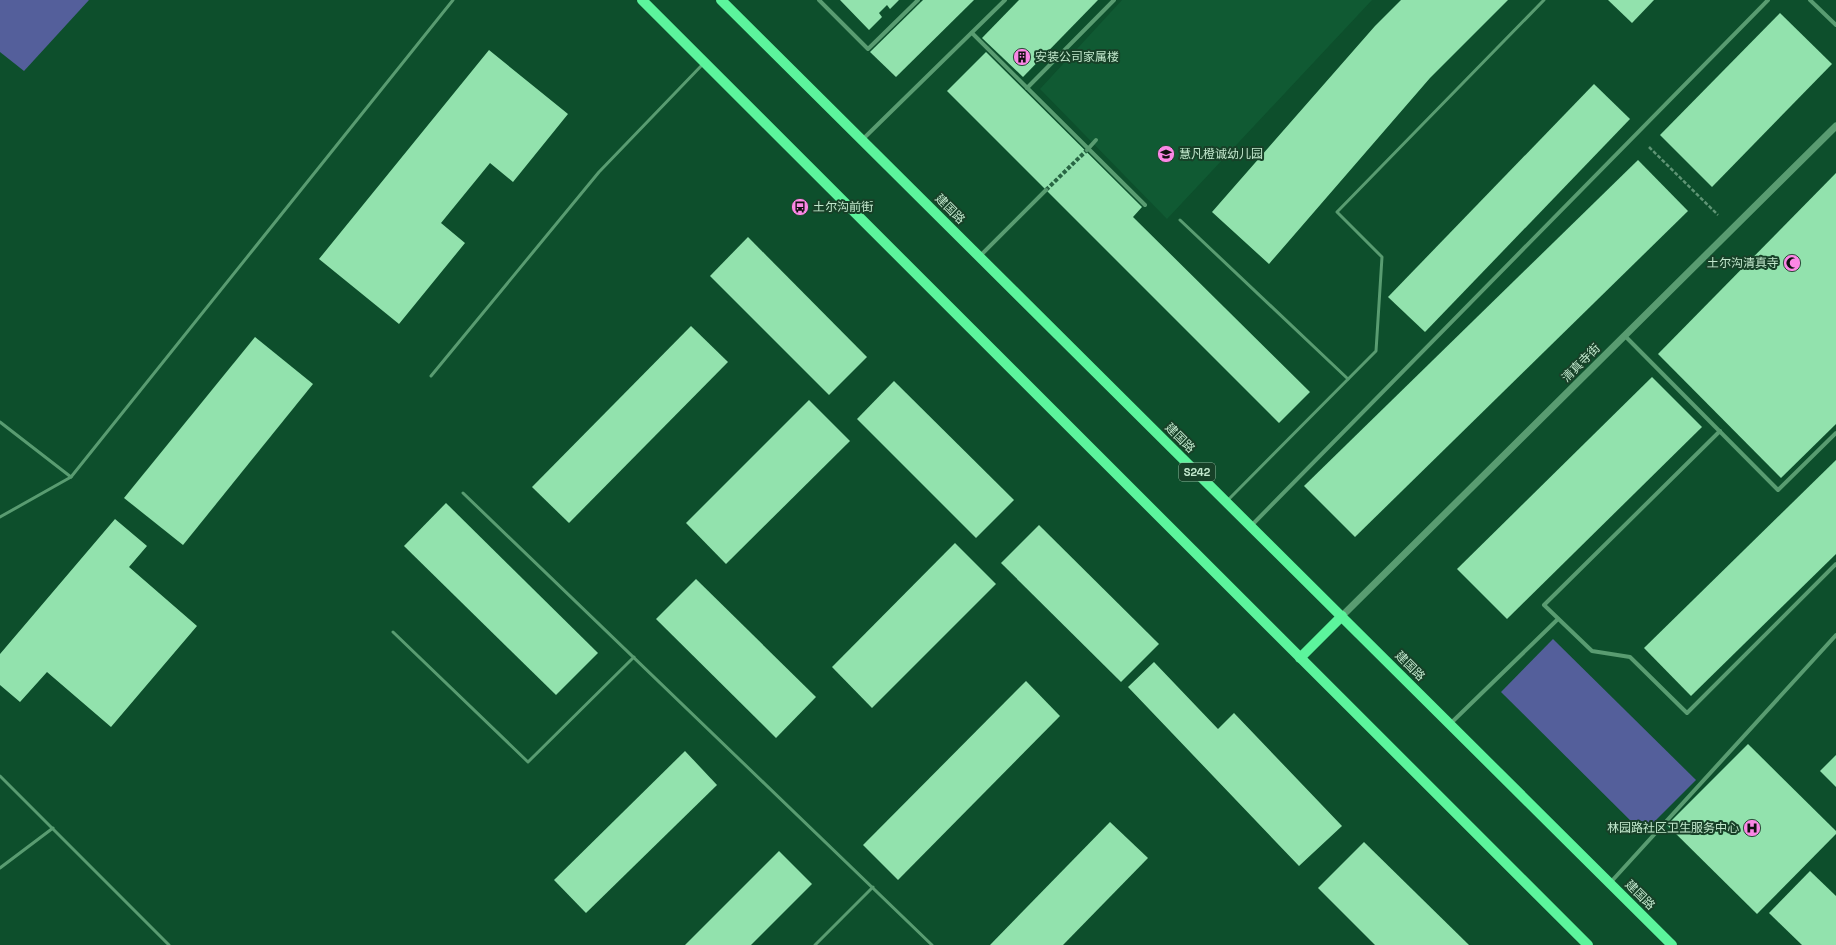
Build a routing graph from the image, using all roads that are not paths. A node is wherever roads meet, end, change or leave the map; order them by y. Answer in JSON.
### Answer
{"nodes":[{"id":1,"x":453,"y":0,"type":"edge"},
{"id":2,"x":642,"y":0,"type":"edge"},
{"id":3,"x":721,"y":0,"type":"edge"},
{"id":4,"x":819,"y":0,"type":"edge"},
{"id":5,"x":918,"y":0,"type":"edge"},
{"id":6,"x":1005,"y":0,"type":"edge"},
{"id":7,"x":1114,"y":0,"type":"edge"},
{"id":8,"x":1544,"y":0,"type":"edge"},
{"id":9,"x":1768,"y":0,"type":"edge"},
{"id":10,"x":1810,"y":0,"type":"edge"},
{"id":11,"x":1836,"y":25,"type":"edge"},
{"id":12,"x":972,"y":33,"type":"junction"},
{"id":13,"x":705,"y":63,"type":"junction"},
{"id":14,"x":1027,"y":88,"type":"junction"},
{"id":15,"x":1836,"y":126,"type":"edge"},
{"id":16,"x":862,"y":140,"type":"junction"},
{"id":17,"x":1096,"y":140,"type":"dead end"},
{"id":18,"x":1087,"y":150,"type":"junction"},
{"id":19,"x":1046,"y":190,"type":"tunnel mouth"},
{"id":20,"x":1144,"y":205,"type":"dead end"},
{"id":21,"x":1180,"y":220,"type":"dead end"},
{"id":22,"x":980,"y":256,"type":"junction"},
{"id":23,"x":1625,"y":336,"type":"junction"},
{"id":24,"x":431,"y":376,"type":"dead end"},
{"id":25,"x":1348,"y":379,"type":"junction"},
{"id":26,"x":0,"y":422,"type":"edge"},
{"id":27,"x":1720,"y":431,"type":"junction"},
{"id":28,"x":1836,"y":433,"type":"edge"},
{"id":29,"x":71,"y":477,"type":"junction"},
{"id":30,"x":464,"y":493,"type":"dead end"},
{"id":31,"x":1226,"y":502,"type":"junction"},
{"id":32,"x":0,"y":517,"type":"edge"},
{"id":33,"x":1251,"y":526,"type":"junction"},
{"id":34,"x":1836,"y":564,"type":"edge"},
{"id":35,"x":1342,"y":616,"type":"junction"},
{"id":36,"x":1558,"y":619,"type":"junction"},
{"id":37,"x":393,"y":632,"type":"dead end"},
{"id":38,"x":1836,"y":635,"type":"edge"},
{"id":39,"x":634,"y":658,"type":"junction"},
{"id":40,"x":1300,"y":658,"type":"junction"},
{"id":41,"x":1450,"y":724,"type":"junction"},
{"id":42,"x":0,"y":776,"type":"edge"},
{"id":43,"x":53,"y":828,"type":"junction"},
{"id":44,"x":0,"y":868,"type":"edge"},
{"id":45,"x":1610,"y":884,"type":"junction"},
{"id":46,"x":873,"y":887,"type":"junction"},
{"id":47,"x":169,"y":945,"type":"edge"},
{"id":48,"x":815,"y":945,"type":"edge"},
{"id":49,"x":932,"y":945,"type":"edge"},
{"id":50,"x":1588,"y":945,"type":"edge"},
{"id":51,"x":1672,"y":945,"type":"edge"}],
"edges":[{"from":1,"to":29,"type":"lane"},
{"from":2,"to":13,"type":"main road"},
{"from":3,"to":16,"type":"main road","name":"建国路","number":"S242"},
{"from":4,"to":5,"type":"street"},
{"from":6,"to":12,"type":"street"},
{"from":7,"to":14,"type":"street"},
{"from":8,"to":25,"type":"lane"},
{"from":9,"to":33,"type":"street"},
{"from":10,"to":11,"type":"street"},
{"from":12,"to":14,"type":"street"},
{"from":12,"to":16,"type":"street"},
{"from":13,"to":24,"type":"lane"},
{"from":13,"to":40,"type":"main road"},
{"from":14,"to":18,"type":"street"},
{"from":15,"to":23,"type":"street","name":"清真寺街"},
{"from":16,"to":22,"type":"main road","name":"建国路","number":"S242"},
{"from":17,"to":18,"type":"street"},
{"from":18,"to":20,"type":"street"},
{"from":19,"to":22,"type":"street"},
{"from":21,"to":25,"type":"lane"},
{"from":22,"to":31,"type":"main road","name":"建国路","number":"S242"},
{"from":23,"to":27,"type":"street"},
{"from":23,"to":35,"type":"street","name":"清真寺街"},
{"from":25,"to":31,"type":"lane"},
{"from":26,"to":29,"type":"lane"},
{"from":27,"to":28,"type":"street"},
{"from":27,"to":36,"type":"street"},
{"from":29,"to":32,"type":"lane"},
{"from":30,"to":39,"type":"lane"},
{"from":31,"to":33,"type":"main road","name":"建国路","number":"S242"},
{"from":33,"to":35,"type":"main road","name":"建国路","number":"S242"},
{"from":34,"to":36,"type":"street"},
{"from":35,"to":40,"type":"main road"},
{"from":35,"to":41,"type":"main road","name":"建国路","number":"S242"},
{"from":36,"to":41,"type":"street"},
{"from":37,"to":39,"type":"lane"},
{"from":38,"to":45,"type":"street"},
{"from":39,"to":46,"type":"lane"},
{"from":40,"to":50,"type":"main road"},
{"from":41,"to":45,"type":"main road","name":"建国路","number":"S242"},
{"from":42,"to":43,"type":"lane"},
{"from":43,"to":44,"type":"lane"},
{"from":43,"to":47,"type":"lane"},
{"from":45,"to":51,"type":"main road","name":"建国路","number":"S242"},
{"from":46,"to":48,"type":"lane"},
{"from":46,"to":49,"type":"lane"}]}
